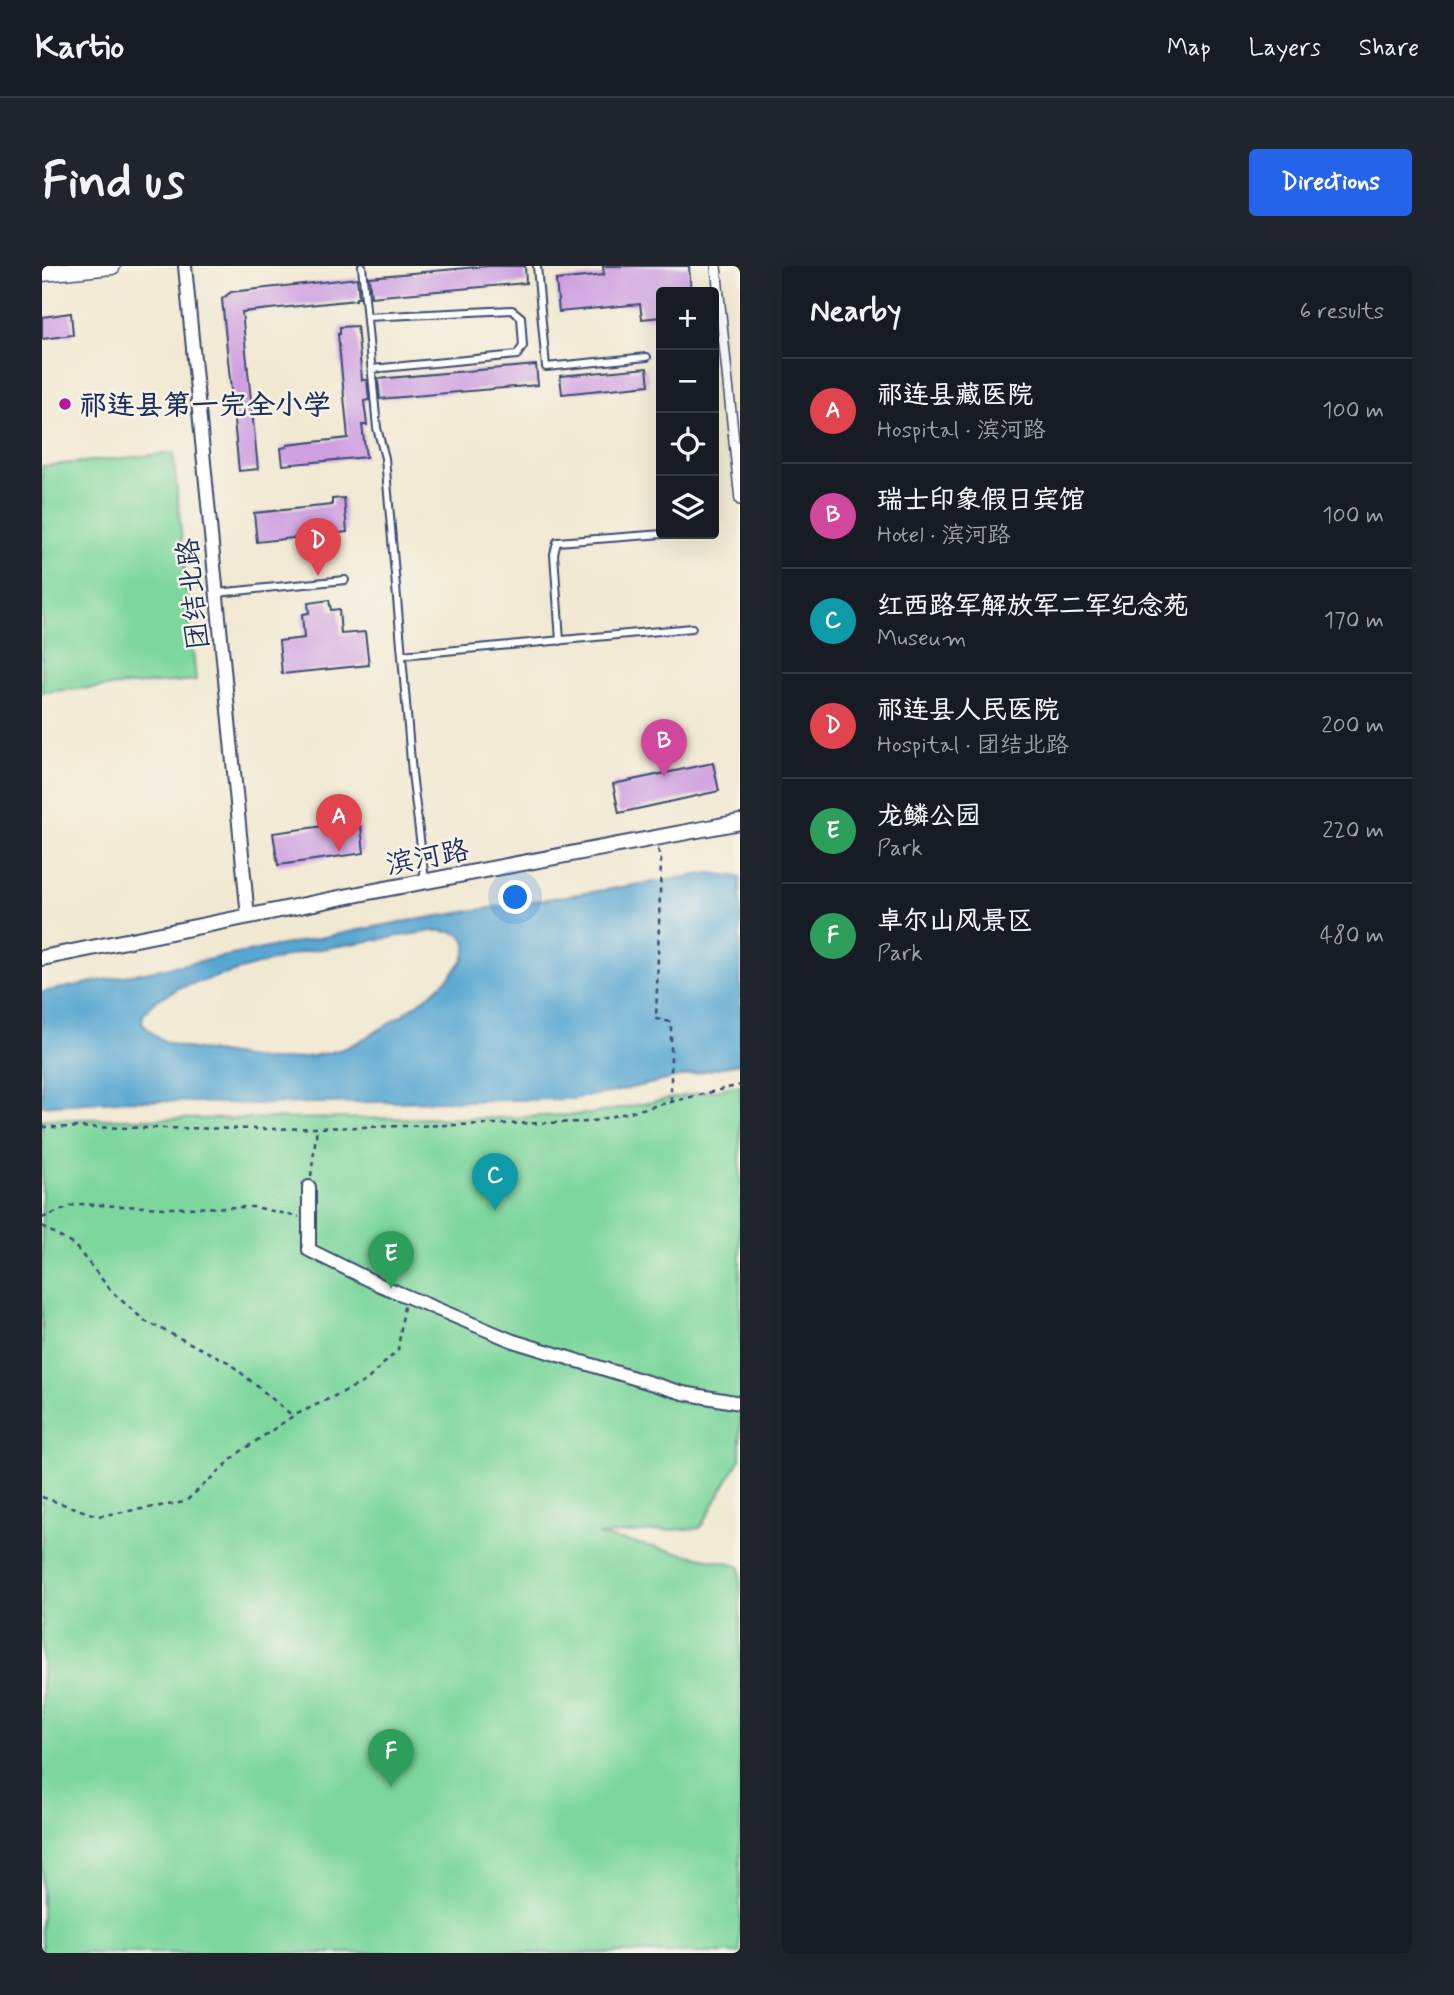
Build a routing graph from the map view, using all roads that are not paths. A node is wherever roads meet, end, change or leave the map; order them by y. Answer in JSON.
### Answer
{"nodes":[{"id":1,"x":112,"y":266,"type":"edge"},
{"id":2,"x":185,"y":266,"type":"edge"},
{"id":3,"x":362,"y":266,"type":"edge"},
{"id":4,"x":537,"y":266,"type":"edge"},
{"id":5,"x":716,"y":266,"type":"edge"},
{"id":6,"x":42,"y":273,"type":"edge"},
{"id":7,"x":367,"y":317,"type":"junction"},
{"id":8,"x":647,"y":357,"type":"dead end"},
{"id":9,"x":372,"y":369,"type":"junction"},
{"id":10,"x":740,"y":500,"type":"edge"},
{"id":11,"x":656,"y":535,"type":"edge"},
{"id":12,"x":345,"y":580,"type":"dead end"},
{"id":13,"x":217,"y":593,"type":"junction"},
{"id":14,"x":692,"y":628,"type":"dead end"},
{"id":15,"x":560,"y":640,"type":"junction"},
{"id":16,"x":402,"y":655,"type":"junction"},
{"id":17,"x":740,"y":822,"type":"edge"},
{"id":18,"x":425,"y":882,"type":"junction"},
{"id":19,"x":248,"y":917,"type":"junction"},
{"id":20,"x":42,"y":958,"type":"edge"},
{"id":21,"x":309,"y":1187,"type":"road end"},
{"id":22,"x":740,"y":1403,"type":"edge"}],
"edges":[{"from":1,"to":6,"type":"main road"},
{"from":2,"to":13,"type":"street","name":"团结北路"},
{"from":3,"to":7,"type":"lane"},
{"from":4,"to":8,"type":"lane"},
{"from":5,"to":10,"type":"street"},
{"from":7,"to":9,"type":"lane"},
{"from":7,"to":9,"type":"lane"},
{"from":9,"to":16,"type":"lane"},
{"from":11,"to":15,"type":"lane"},
{"from":12,"to":13,"type":"lane"},
{"from":13,"to":19,"type":"street","name":"团结北路"},
{"from":14,"to":15,"type":"lane"},
{"from":15,"to":16,"type":"lane"},
{"from":16,"to":18,"type":"lane"},
{"from":17,"to":18,"type":"street","name":"滨河路"},
{"from":18,"to":19,"type":"street","name":"滨河路"},
{"from":19,"to":20,"type":"street","name":"滨河路"},
{"from":21,"to":22,"type":"street"}]}
